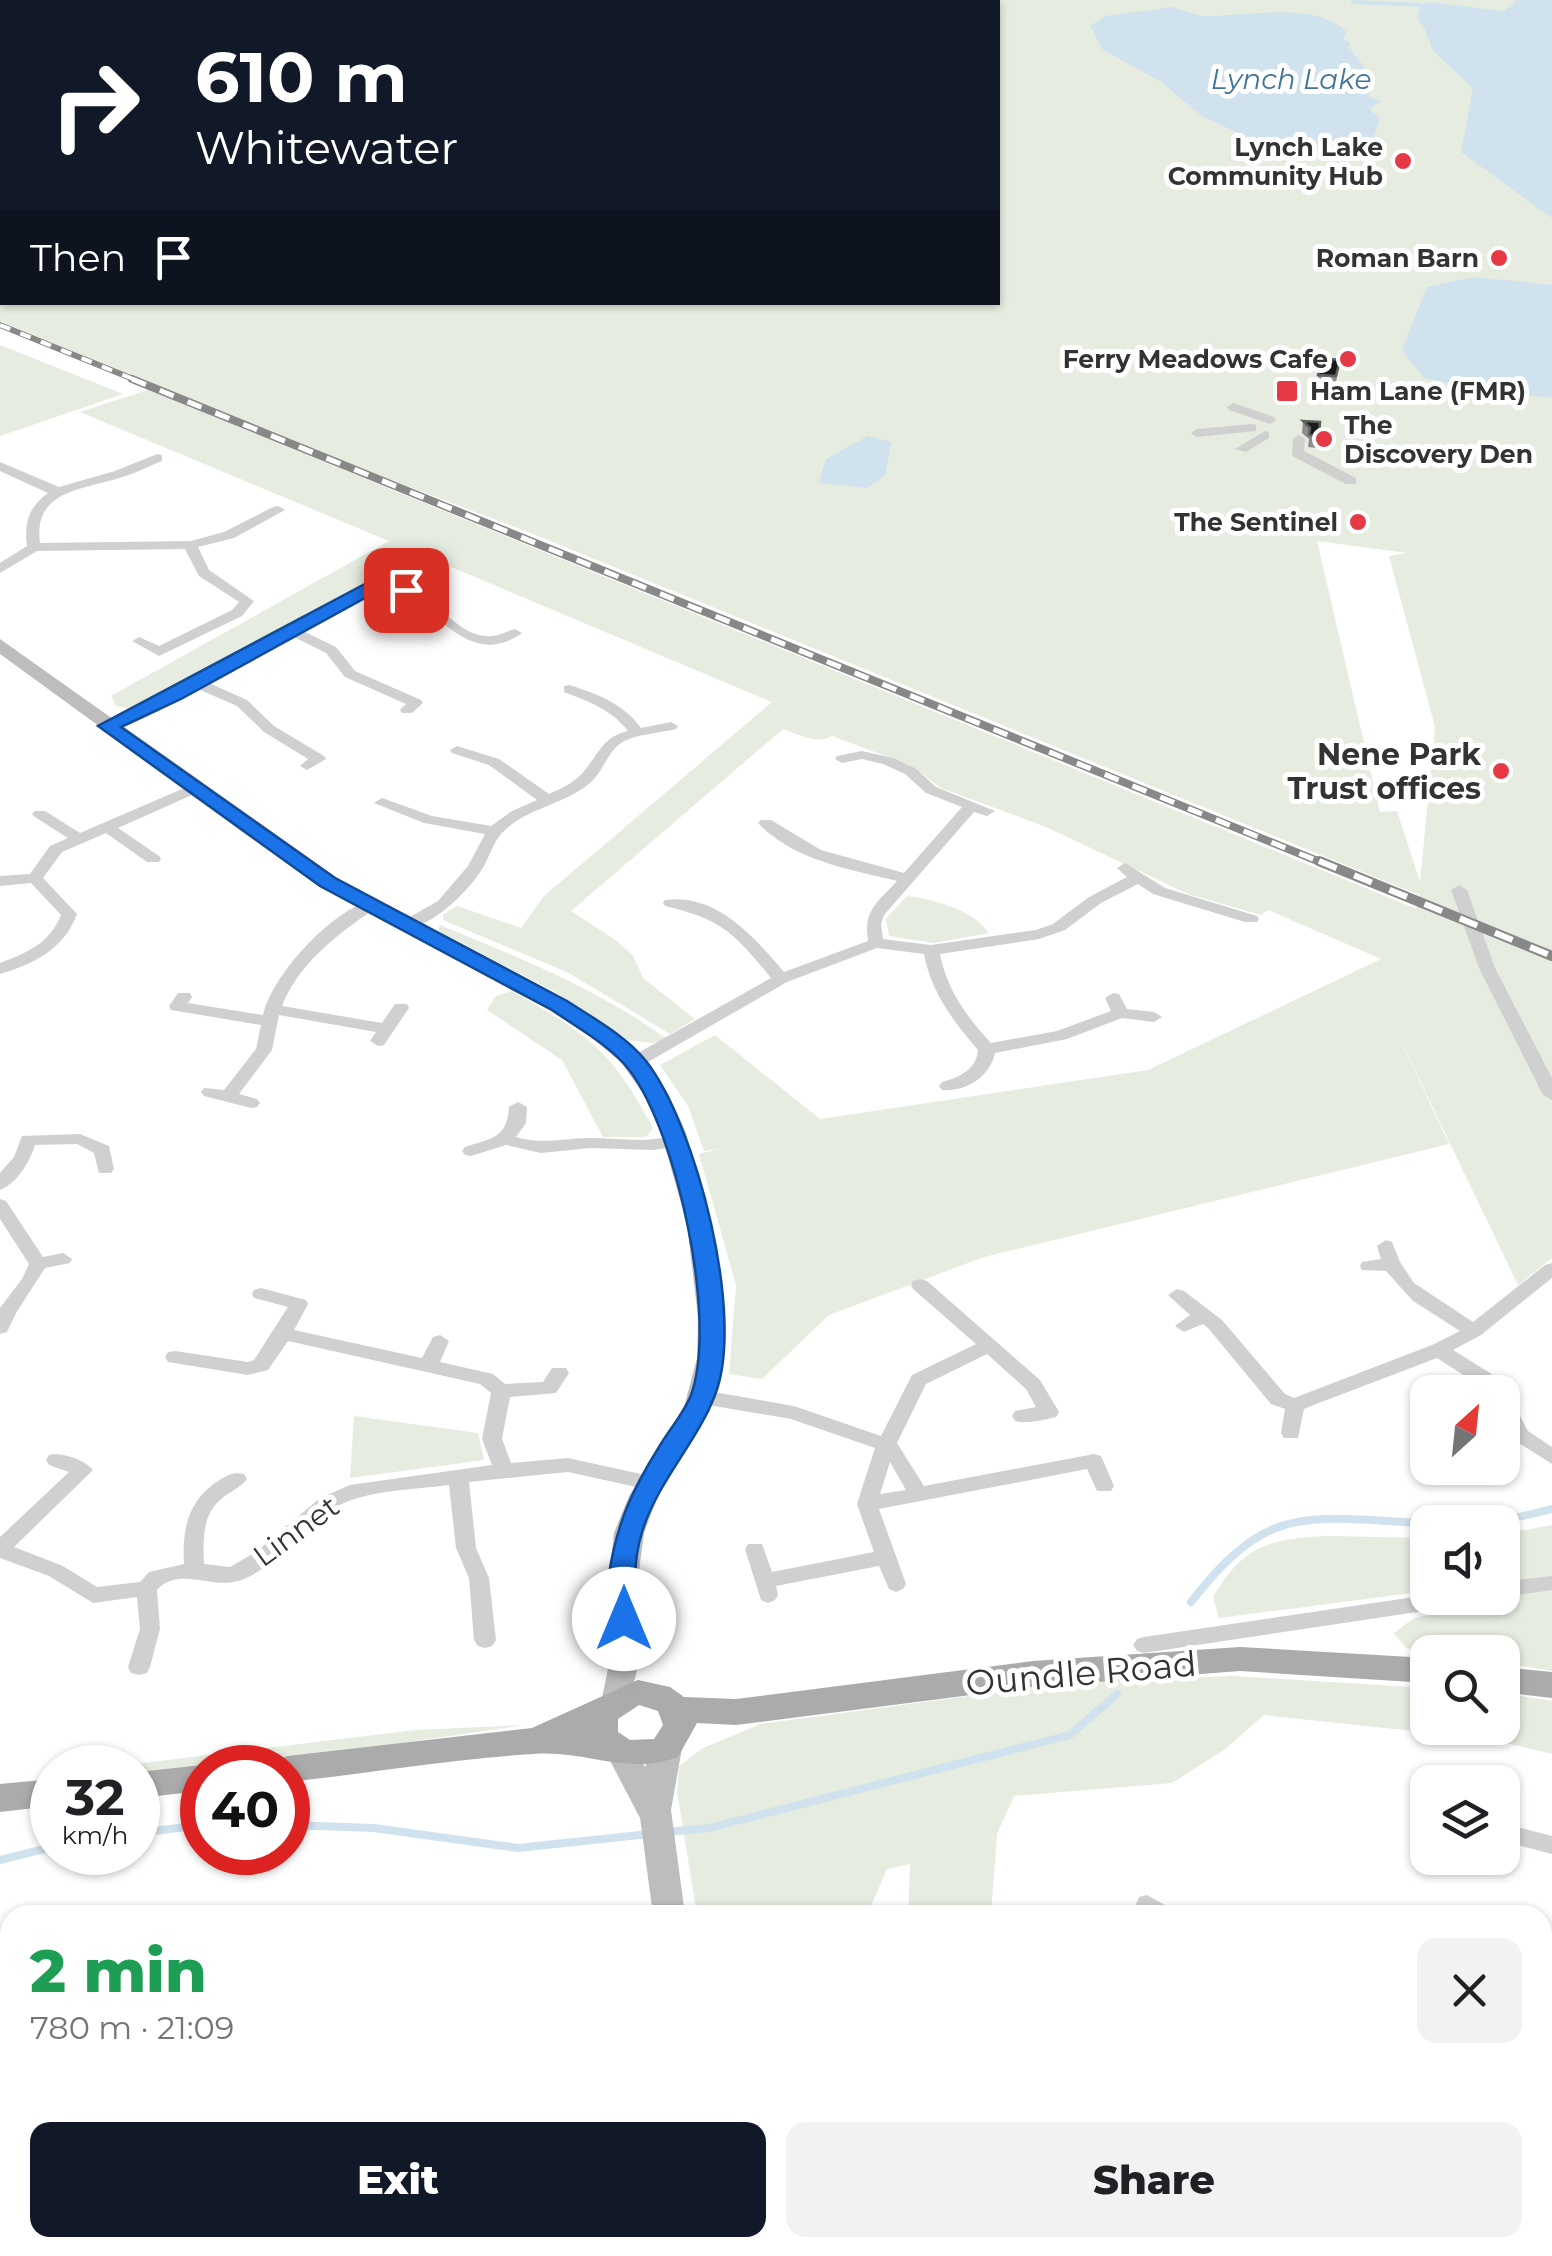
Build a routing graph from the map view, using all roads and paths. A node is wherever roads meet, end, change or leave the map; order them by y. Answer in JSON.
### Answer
{"nodes":[{"id":1,"x":1232,"y":408,"type":"dead end"},
{"id":2,"x":1270,"y":420,"type":"dead end"},
{"id":3,"x":1197,"y":433,"type":"dead end"},
{"id":4,"x":1299,"y":438,"type":"dead end"},
{"id":5,"x":1241,"y":448,"type":"dead end"},
{"id":6,"x":140,"y":450,"type":"dead end"},
{"id":7,"x":1,"y":457,"type":"edge"},
{"id":8,"x":1351,"y":481,"type":"dead end"},
{"id":9,"x":58,"y":492,"type":"junction"},
{"id":10,"x":261,"y":503,"type":"dead end"},
{"id":11,"x":191,"y":545,"type":"junction"},
{"id":12,"x":34,"y":547,"type":"junction"},
{"id":13,"x":0,"y":569,"type":"edge"},
{"id":14,"x":294,"y":632,"type":"junction"},
{"id":15,"x":509,"y":639,"type":"dead end"},
{"id":16,"x":139,"y":641,"type":"dead end"},
{"id":17,"x":0,"y":645,"type":"edge"},
{"id":18,"x":198,"y":683,"type":"junction"},
{"id":19,"x":580,"y":689,"type":"dead end"},
{"id":20,"x":416,"y":703,"type":"dead end"},
{"id":21,"x":108,"y":726,"type":"junction"},
{"id":22,"x":671,"y":726,"type":"dead end"},
{"id":23,"x":636,"y":732,"type":"junction"},
{"id":24,"x":457,"y":750,"type":"dead end"},
{"id":25,"x":318,"y":759,"type":"dead end"},
{"id":26,"x":842,"y":759,"type":"dead end"},
{"id":27,"x":196,"y":788,"type":"junction"},
{"id":28,"x":546,"y":799,"type":"junction"},
{"id":29,"x":386,"y":810,"type":"dead end"},
{"id":30,"x":40,"y":814,"type":"dead end"},
{"id":31,"x":766,"y":823,"type":"dead end"},
{"id":32,"x":107,"y":828,"type":"junction"},
{"id":33,"x":494,"y":831,"type":"junction"},
{"id":34,"x":78,"y":838,"type":"junction"},
{"id":35,"x":153,"y":859,"type":"dead end"},
{"id":36,"x":34,"y":878,"type":"junction"},
{"id":37,"x":906,"y":878,"type":"junction"},
{"id":38,"x":0,"y":881,"type":"edge"},
{"id":39,"x":1459,"y":890,"type":"dead end"},
{"id":40,"x":670,"y":903,"type":"dead end"},
{"id":41,"x":368,"y":906,"type":"junction"},
{"id":42,"x":1251,"y":920,"type":"dead end"},
{"id":43,"x":407,"y":925,"type":"junction"},
{"id":44,"x":876,"y":943,"type":"junction"},
{"id":45,"x":931,"y":950,"type":"junction"},
{"id":46,"x":0,"y":969,"type":"edge"},
{"id":47,"x":781,"y":979,"type":"junction"},
{"id":48,"x":184,"y":998,"type":"dead end"},
{"id":49,"x":401,"y":1008,"type":"dead end"},
{"id":50,"x":271,"y":1015,"type":"junction"},
{"id":51,"x":1154,"y":1017,"type":"dead end"},
{"id":52,"x":987,"y":1049,"type":"junction"},
{"id":53,"x":636,"y":1062,"type":"junction"},
{"id":54,"x":948,"y":1086,"type":"dead end"},
{"id":55,"x":1552,"y":1095,"type":"edge"},
{"id":56,"x":251,"y":1103,"type":"dead end"},
{"id":57,"x":518,"y":1107,"type":"dead end"},
{"id":58,"x":506,"y":1139,"type":"junction"},
{"id":59,"x":676,"y":1142,"type":"junction"},
{"id":60,"x":471,"y":1151,"type":"dead end"},
{"id":61,"x":105,"y":1169,"type":"dead end"},
{"id":62,"x":0,"y":1184,"type":"edge"},
{"id":63,"x":0,"y":1205,"type":"edge"},
{"id":64,"x":63,"y":1259,"type":"dead end"},
{"id":65,"x":1381,"y":1259,"type":"dead end"},
{"id":66,"x":38,"y":1264,"type":"junction"},
{"id":67,"x":1552,"y":1269,"type":"edge"},
{"id":68,"x":920,"y":1285,"type":"dead end"},
{"id":69,"x":261,"y":1294,"type":"dead end"},
{"id":70,"x":1177,"y":1295,"type":"dead end"},
{"id":71,"x":1205,"y":1315,"type":"junction"},
{"id":72,"x":2,"y":1316,"type":"edge"},
{"id":73,"x":1184,"y":1326,"type":"dead end"},
{"id":74,"x":1474,"y":1331,"type":"junction"},
{"id":75,"x":283,"y":1334,"type":"junction"},
{"id":76,"x":440,"y":1341,"type":"dead end"},
{"id":77,"x":989,"y":1345,"type":"junction"},
{"id":78,"x":1439,"y":1350,"type":"junction"},
{"id":79,"x":175,"y":1357,"type":"dead end"},
{"id":80,"x":428,"y":1366,"type":"junction"},
{"id":81,"x":559,"y":1373,"type":"dead end"},
{"id":82,"x":1478,"y":1375,"type":"edge"},
{"id":83,"x":502,"y":1391,"type":"junction"},
{"id":84,"x":702,"y":1397,"type":"junction"},
{"id":85,"x":1296,"y":1406,"type":"junction"},
{"id":86,"x":1022,"y":1416,"type":"dead end"},
{"id":87,"x":1520,"y":1432,"type":"edge"},
{"id":88,"x":1291,"y":1433,"type":"dead end"},
{"id":89,"x":886,"y":1445,"type":"junction"},
{"id":90,"x":1552,"y":1457,"type":"edge"},
{"id":91,"x":56,"y":1460,"type":"dead end"},
{"id":92,"x":504,"y":1470,"type":"junction"},
{"id":93,"x":458,"y":1475,"type":"junction"},
{"id":94,"x":238,"y":1479,"type":"dead end"},
{"id":95,"x":650,"y":1483,"type":"junction"},
{"id":96,"x":1104,"y":1486,"type":"dead end"},
{"id":97,"x":920,"y":1496,"type":"junction"},
{"id":98,"x":867,"y":1504,"type":"junction"},
{"id":99,"x":755,"y":1548,"type":"dead end"},
{"id":100,"x":0,"y":1550,"type":"edge"},
{"id":101,"x":886,"y":1558,"type":"junction"},
{"id":102,"x":194,"y":1570,"type":"junction"},
{"id":103,"x":1552,"y":1583,"type":"edge"},
{"id":104,"x":896,"y":1584,"type":"dead end"},
{"id":105,"x":1520,"y":1587,"type":"edge"},
{"id":106,"x":146,"y":1588,"type":"junction"},
{"id":107,"x":1410,"y":1606,"type":"edge"},
{"id":108,"x":486,"y":1640,"type":"dead end"},
{"id":109,"x":1144,"y":1649,"type":"junction"},
{"id":110,"x":626,"y":1656,"type":"junction"},
{"id":111,"x":140,"y":1667,"type":"dead end"},
{"id":112,"x":1410,"y":1670,"type":"edge"},
{"id":113,"x":1520,"y":1681,"type":"edge"},
{"id":114,"x":1552,"y":1685,"type":"edge"},
{"id":115,"x":669,"y":1722,"type":"junction"},
{"id":116,"x":612,"y":1727,"type":"junction"},
{"id":117,"x":310,"y":1766,"type":"edge"},
{"id":118,"x":30,"y":1795,"type":"edge"},
{"id":119,"x":0,"y":1798,"type":"edge"},
{"id":120,"x":655,"y":1828,"type":"junction"},
{"id":121,"x":1520,"y":1837,"type":"edge"},
{"id":122,"x":1552,"y":1845,"type":"edge"},
{"id":123,"x":667,"y":1905,"type":"edge"}],
"edges":[{"from":1,"to":2,"type":"street"},
{"from":3,"to":5,"type":"street"},
{"from":4,"to":8,"type":"street"},
{"from":6,"to":9,"type":"street"},
{"from":7,"to":9,"type":"street"},
{"from":9,"to":12,"type":"street"},
{"from":10,"to":11,"type":"street"},
{"from":11,"to":12,"type":"street"},
{"from":11,"to":16,"type":"street"},
{"from":12,"to":13,"type":"street"},
{"from":14,"to":15,"type":"street"},
{"from":14,"to":18,"type":"street"},
{"from":14,"to":20,"type":"street"},
{"from":17,"to":21,"type":"street"},
{"from":18,"to":21,"type":"street"},
{"from":18,"to":25,"type":"street"},
{"from":19,"to":23,"type":"street"},
{"from":21,"to":27,"type":"street"},
{"from":22,"to":23,"type":"street"},
{"from":23,"to":28,"type":"street"},
{"from":24,"to":28,"type":"street"},
{"from":26,"to":37,"type":"street"},
{"from":27,"to":32,"type":"street"},
{"from":27,"to":41,"type":"street"},
{"from":28,"to":33,"type":"street"},
{"from":29,"to":33,"type":"street"},
{"from":30,"to":34,"type":"street"},
{"from":31,"to":37,"type":"street"},
{"from":32,"to":34,"type":"street"},
{"from":32,"to":35,"type":"street"},
{"from":33,"to":43,"type":"street"},
{"from":34,"to":36,"type":"street"},
{"from":36,"to":38,"type":"street"},
{"from":36,"to":46,"type":"street"},
{"from":37,"to":44,"type":"street"},
{"from":39,"to":55,"type":"street"},
{"from":40,"to":47,"type":"street"},
{"from":41,"to":43,"type":"street"},
{"from":41,"to":50,"type":"street"},
{"from":42,"to":45,"type":"street"},
{"from":43,"to":53,"type":"street"},
{"from":44,"to":45,"type":"street"},
{"from":44,"to":47,"type":"street"},
{"from":45,"to":52,"type":"street"},
{"from":47,"to":53,"type":"street"},
{"from":48,"to":50,"type":"street"},
{"from":49,"to":50,"type":"street"},
{"from":50,"to":56,"type":"street"},
{"from":51,"to":52,"type":"street"},
{"from":52,"to":54,"type":"street"},
{"from":53,"to":59,"type":"street"},
{"from":57,"to":58,"type":"street"},
{"from":58,"to":59,"type":"street"},
{"from":58,"to":60,"type":"street"},
{"from":59,"to":84,"type":"street"},
{"from":61,"to":62,"type":"street"},
{"from":63,"to":66,"type":"street"},
{"from":64,"to":66,"type":"street"},
{"from":65,"to":74,"type":"street"},
{"from":66,"to":72,"type":"street"},
{"from":67,"to":74,"type":"street"},
{"from":68,"to":77,"type":"street"},
{"from":69,"to":75,"type":"street"},
{"from":70,"to":71,"type":"street"},
{"from":71,"to":73,"type":"street"},
{"from":71,"to":85,"type":"street"},
{"from":74,"to":78,"type":"street"},
{"from":75,"to":79,"type":"street"},
{"from":75,"to":80,"type":"street"},
{"from":76,"to":80,"type":"street"},
{"from":77,"to":86,"type":"street"},
{"from":77,"to":89,"type":"street"},
{"from":78,"to":82,"type":"street"},
{"from":78,"to":85,"type":"street"},
{"from":80,"to":83,"type":"street"},
{"from":81,"to":83,"type":"street"},
{"from":83,"to":92,"type":"street"},
{"from":84,"to":89,"type":"street"},
{"from":84,"to":95,"type":"street"},
{"from":85,"to":88,"type":"street"},
{"from":87,"to":90,"type":"street"},
{"from":89,"to":97,"type":"street"},
{"from":89,"to":98,"type":"street"},
{"from":91,"to":100,"type":"street","name":"Linnet"},
{"from":92,"to":93,"type":"street","name":"Linnet"},
{"from":92,"to":95,"type":"street","name":"Linnet"},
{"from":93,"to":102,"type":"street","name":"Linnet"},
{"from":93,"to":108,"type":"street"},
{"from":94,"to":102,"type":"street"},
{"from":95,"to":110,"type":"street"},
{"from":96,"to":97,"type":"street"},
{"from":97,"to":98,"type":"street"},
{"from":98,"to":101,"type":"street"},
{"from":99,"to":101,"type":"street"},
{"from":100,"to":106,"type":"street","name":"Linnet"},
{"from":101,"to":104,"type":"street"},
{"from":102,"to":106,"type":"street","name":"Linnet"},
{"from":103,"to":105,"type":"street"},
{"from":106,"to":111,"type":"street"},
{"from":107,"to":109,"type":"street"},
{"from":109,"to":112,"type":"main road","name":"Oundle Road"},
{"from":109,"to":115,"type":"main road","name":"Oundle Road"},
{"from":110,"to":115,"type":"street"},
{"from":110,"to":116,"type":"street"},
{"from":113,"to":114,"type":"main road"},
{"from":115,"to":116,"type":"main road"},
{"from":115,"to":116,"type":"main road"},
{"from":115,"to":120,"type":"street"},
{"from":116,"to":117,"type":"main road"},
{"from":116,"to":120,"type":"street"},
{"from":118,"to":119,"type":"main road"},
{"from":120,"to":123,"type":"street"},
{"from":121,"to":122,"type":"street"}]}
